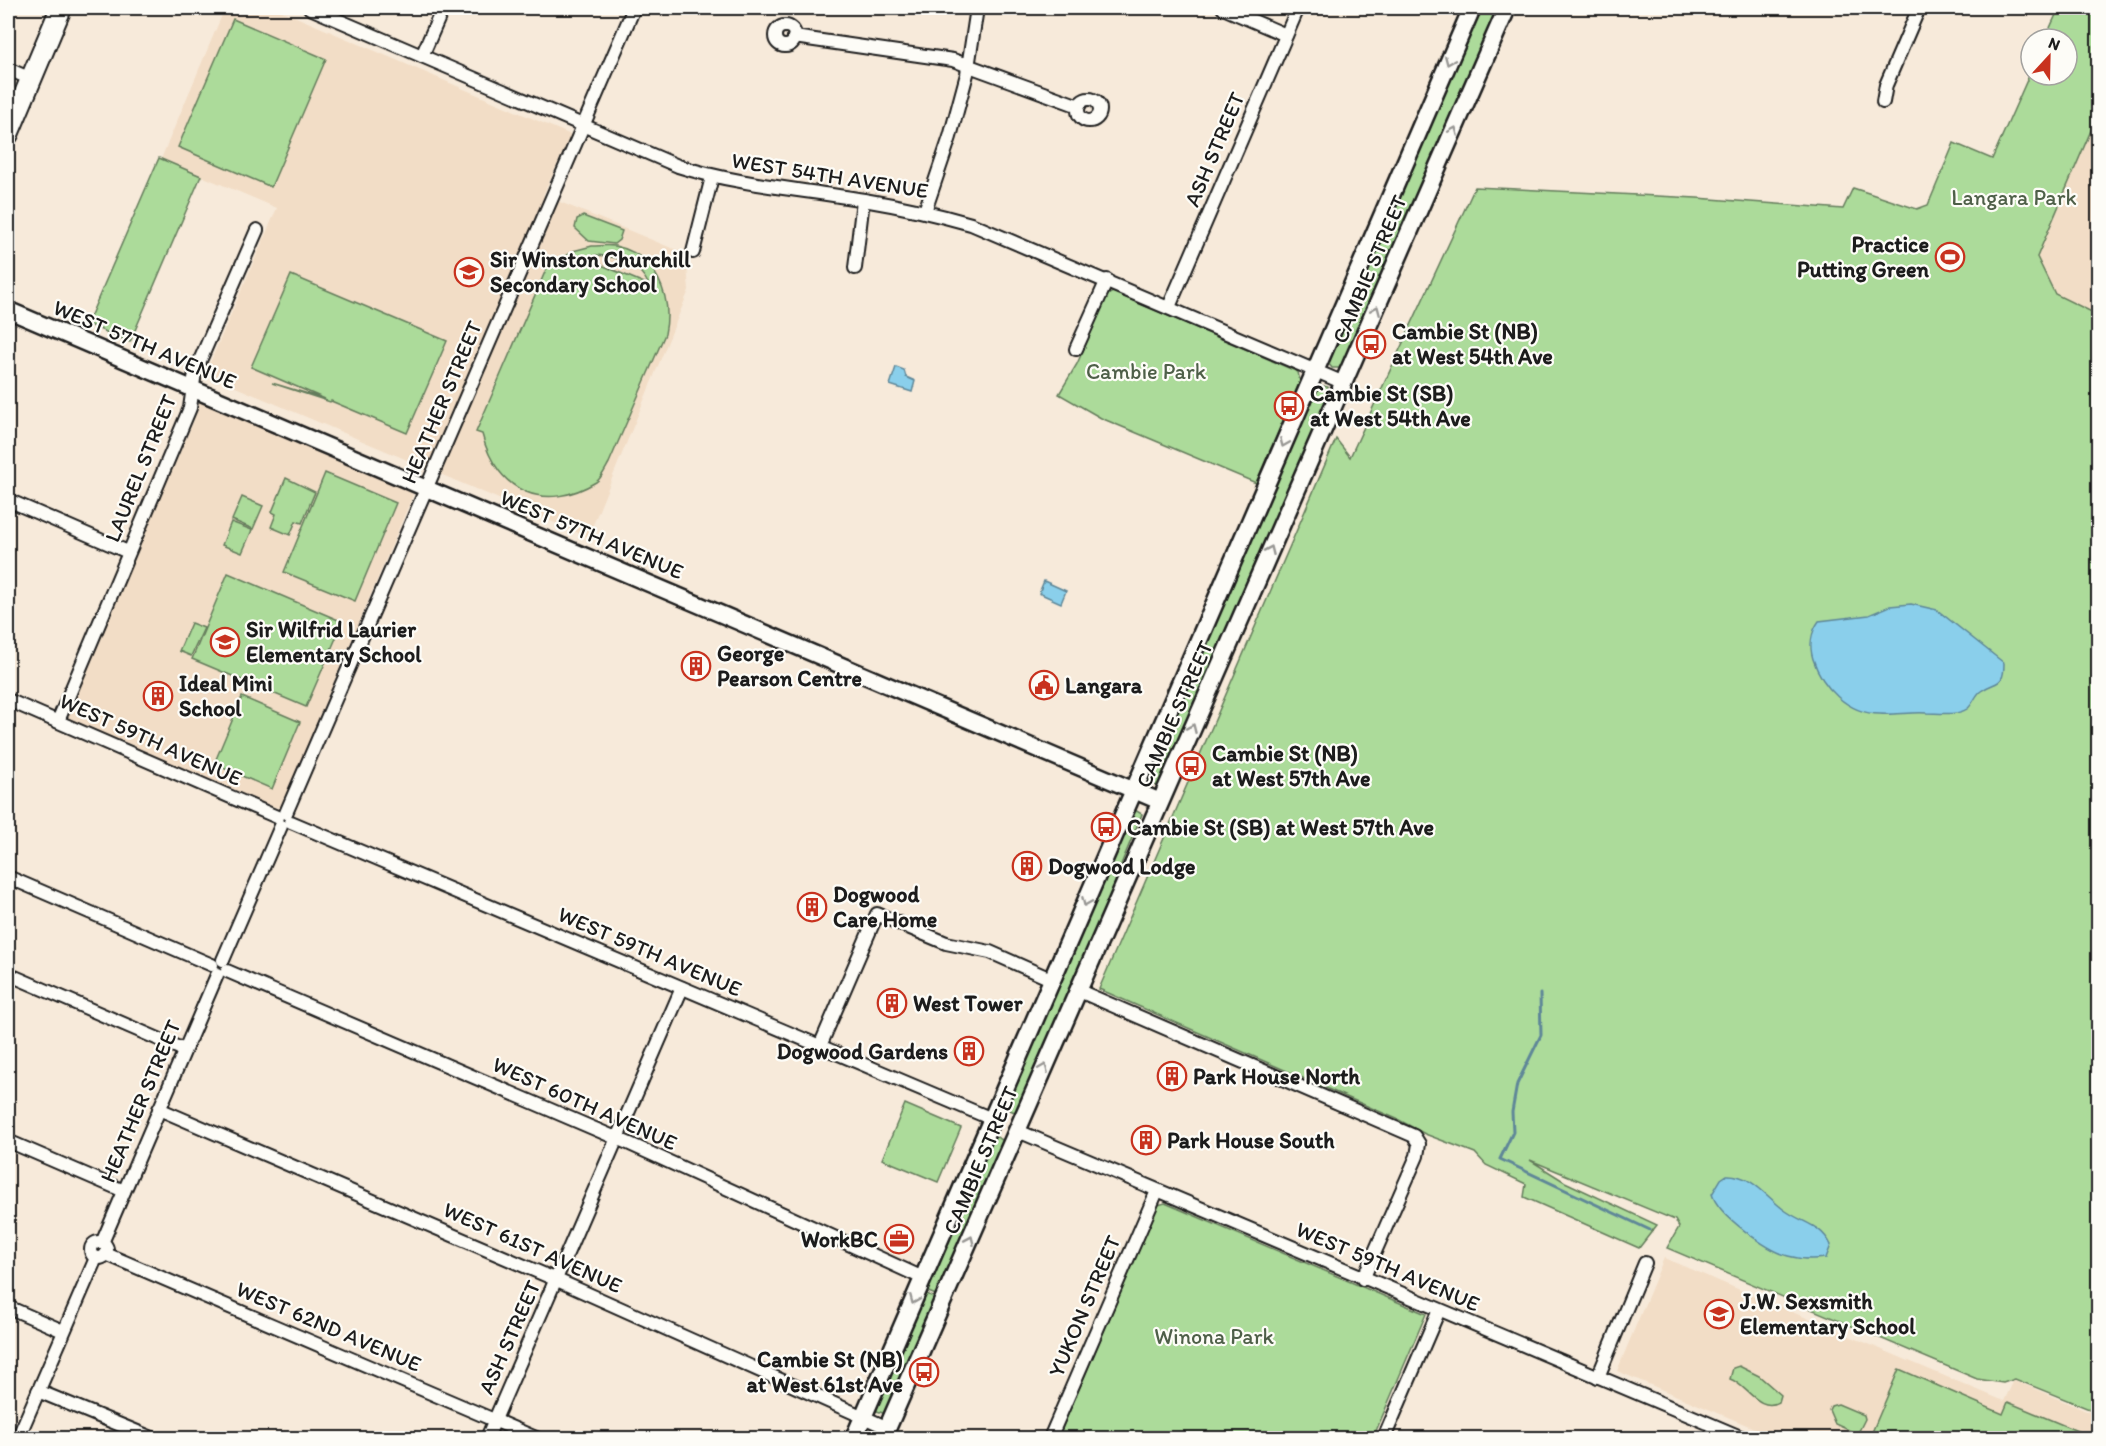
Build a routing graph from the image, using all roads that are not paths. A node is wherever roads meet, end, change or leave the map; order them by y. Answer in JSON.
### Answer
{"nodes":[{"id":1,"x":61,"y":8,"type":"edge"},
{"id":2,"x":310,"y":8,"type":"edge"},
{"id":3,"x":443,"y":8,"type":"edge"},
{"id":4,"x":634,"y":8,"type":"edge"},
{"id":5,"x":977,"y":8,"type":"edge"},
{"id":6,"x":1224,"y":8,"type":"edge"},
{"id":7,"x":1298,"y":8,"type":"edge"},
{"id":8,"x":1472,"y":8,"type":"edge"},
{"id":9,"x":1507,"y":8,"type":"edge"},
{"id":10,"x":1918,"y":8,"type":"edge"},
{"id":11,"x":1286,"y":35,"type":"junction"},
{"id":12,"x":794,"y":38,"type":"dead end"},
{"id":13,"x":422,"y":56,"type":"junction"},
{"id":14,"x":968,"y":64,"type":"junction"},
{"id":15,"x":8,"y":69,"type":"edge"},
{"id":16,"x":31,"y":79,"type":"junction"},
{"id":17,"x":1883,"y":102,"type":"dead end"},
{"id":18,"x":1079,"y":106,"type":"dead end"},
{"id":19,"x":583,"y":124,"type":"junction"},
{"id":20,"x":8,"y":134,"type":"edge"},
{"id":21,"x":712,"y":177,"type":"junction"},
{"id":22,"x":863,"y":200,"type":"junction"},
{"id":23,"x":925,"y":211,"type":"junction"},
{"id":24,"x":257,"y":230,"type":"dead end"},
{"id":25,"x":693,"y":252,"type":"dead end"},
{"id":26,"x":855,"y":268,"type":"dead end"},
{"id":27,"x":1107,"y":280,"type":"junction"},
{"id":28,"x":1169,"y":307,"type":"junction"},
{"id":29,"x":8,"y":310,"type":"edge"},
{"id":30,"x":1076,"y":349,"type":"dead end"},
{"id":31,"x":1315,"y":370,"type":"junction"},
{"id":32,"x":1344,"y":382,"type":"junction"},
{"id":33,"x":193,"y":388,"type":"junction"},
{"id":34,"x":427,"y":488,"type":"junction"},
{"id":35,"x":8,"y":500,"type":"edge"},
{"id":36,"x":128,"y":552,"type":"junction"},
{"id":37,"x":8,"y":699,"type":"edge"},
{"id":38,"x":58,"y":721,"type":"junction"},
{"id":39,"x":1134,"y":790,"type":"junction"},
{"id":40,"x":1160,"y":801,"type":"junction"},
{"id":41,"x":284,"y":820,"type":"junction"},
{"id":42,"x":8,"y":877,"type":"edge"},
{"id":43,"x":220,"y":968,"type":"junction"},
{"id":44,"x":8,"y":974,"type":"edge"},
{"id":45,"x":1053,"y":980,"type":"junction"},
{"id":46,"x":682,"y":988,"type":"junction"},
{"id":47,"x":1077,"y":990,"type":"junction"},
{"id":48,"x":820,"y":1046,"type":"junction"},
{"id":49,"x":184,"y":1050,"type":"junction"},
{"id":50,"x":159,"y":1109,"type":"junction"},
{"id":51,"x":1000,"y":1123,"type":"junction"},
{"id":52,"x":618,"y":1139,"type":"junction"},
{"id":53,"x":8,"y":1141,"type":"edge"},
{"id":54,"x":124,"y":1191,"type":"junction"},
{"id":55,"x":1157,"y":1191,"type":"junction"},
{"id":56,"x":101,"y":1252,"type":"junction"},
{"id":57,"x":1645,"y":1263,"type":"dead end"},
{"id":58,"x":923,"y":1278,"type":"junction"},
{"id":59,"x":1363,"y":1279,"type":"junction"},
{"id":60,"x":557,"y":1280,"type":"junction"},
{"id":61,"x":8,"y":1307,"type":"edge"},
{"id":62,"x":1439,"y":1310,"type":"junction"},
{"id":63,"x":63,"y":1331,"type":"junction"},
{"id":64,"x":1598,"y":1377,"type":"junction"},
{"id":65,"x":38,"y":1391,"type":"junction"},
{"id":66,"x":863,"y":1417,"type":"junction"},
{"id":67,"x":495,"y":1420,"type":"junction"},
{"id":68,"x":885,"y":1433,"type":"edge"},
{"id":69,"x":1722,"y":1434,"type":"edge"},
{"id":70,"x":18,"y":1438,"type":"edge"},
{"id":71,"x":152,"y":1438,"type":"edge"},
{"id":72,"x":487,"y":1438,"type":"edge"},
{"id":73,"x":536,"y":1438,"type":"edge"},
{"id":74,"x":854,"y":1438,"type":"edge"},
{"id":75,"x":1050,"y":1438,"type":"edge"},
{"id":76,"x":1384,"y":1438,"type":"edge"},
{"id":77,"x":1743,"y":1438,"type":"edge"}],
"edges":[{"from":1,"to":16,"type":"main road"},
{"from":2,"to":13,"type":"street","name":"WEST 54TH AVENUE"},
{"from":3,"to":13,"type":"street"},
{"from":4,"to":19,"type":"street","name":"HEATHER STREET"},
{"from":5,"to":14,"type":"street"},
{"from":6,"to":11,"type":"street"},
{"from":7,"to":11,"type":"street","name":"ASH STREET"},
{"from":8,"to":31,"type":"main road","name":"CAMBIE STREET","one_way":true},
{"from":32,"to":9,"type":"main road","name":"CAMBIE STREET","one_way":true},
{"from":10,"to":17,"type":"street"},
{"from":11,"to":28,"type":"street","name":"ASH STREET"},
{"from":12,"to":14,"type":"street"},
{"from":13,"to":19,"type":"street","name":"WEST 54TH AVENUE"},
{"from":14,"to":18,"type":"street"},
{"from":14,"to":23,"type":"street"},
{"from":15,"to":16,"type":"street"},
{"from":16,"to":20,"type":"main road"},
{"from":19,"to":21,"type":"street","name":"WEST 54TH AVENUE"},
{"from":19,"to":34,"type":"street","name":"HEATHER STREET"},
{"from":21,"to":22,"type":"street","name":"WEST 54TH AVENUE"},
{"from":21,"to":25,"type":"street"},
{"from":22,"to":23,"type":"street","name":"WEST 54TH AVENUE"},
{"from":22,"to":26,"type":"street"},
{"from":23,"to":27,"type":"street","name":"WEST 54TH AVENUE"},
{"from":24,"to":33,"type":"street","name":"LAUREL STREET"},
{"from":27,"to":28,"type":"street","name":"WEST 54TH AVENUE"},
{"from":27,"to":30,"type":"street"},
{"from":28,"to":31,"type":"street","name":"WEST 54TH AVENUE"},
{"from":29,"to":33,"type":"street","name":"WEST 57TH AVENUE"},
{"from":31,"to":32,"type":"street","name":"WEST 54TH AVENUE"},
{"from":31,"to":39,"type":"main road","name":"CAMBIE STREET","one_way":true},
{"from":40,"to":32,"type":"main road","name":"CAMBIE STREET","one_way":true},
{"from":33,"to":34,"type":"street","name":"WEST 57TH AVENUE"},
{"from":33,"to":36,"type":"street","name":"LAUREL STREET"},
{"from":34,"to":39,"type":"street","name":"WEST 57TH AVENUE"},
{"from":34,"to":41,"type":"street","name":"HEATHER STREET"},
{"from":35,"to":36,"type":"street"},
{"from":36,"to":38,"type":"street","name":"LAUREL STREET"},
{"from":37,"to":38,"type":"street","name":"WEST 59TH AVENUE"},
{"from":38,"to":41,"type":"street","name":"WEST 59TH AVENUE"},
{"from":39,"to":40,"type":"street","name":"WEST 57TH AVENUE"},
{"from":39,"to":45,"type":"main road","name":"CAMBIE STREET","one_way":true},
{"from":40,"to":47,"type":"main road","name":"CAMBIE STREET"},
{"from":41,"to":43,"type":"street","name":"HEATHER STREET"},
{"from":41,"to":46,"type":"street","name":"WEST 59TH AVENUE"},
{"from":42,"to":43,"type":"street","name":"WEST 60TH AVENUE"},
{"from":43,"to":49,"type":"street","name":"HEATHER STREET"},
{"from":43,"to":52,"type":"street","name":"WEST 60TH AVENUE"},
{"from":44,"to":49,"type":"street"},
{"from":45,"to":48,"type":"street"},
{"from":45,"to":51,"type":"main road","name":"CAMBIE STREET"},
{"from":46,"to":48,"type":"street","name":"WEST 59TH AVENUE"},
{"from":46,"to":52,"type":"street","name":"ASH STREET"},
{"from":51,"to":47,"type":"main road","name":"CAMBIE STREET","one_way":true},
{"from":47,"to":59,"type":"street"},
{"from":48,"to":51,"type":"street","name":"WEST 59TH AVENUE"},
{"from":49,"to":50,"type":"street","name":"HEATHER STREET"},
{"from":50,"to":54,"type":"street","name":"HEATHER STREET"},
{"from":50,"to":60,"type":"street","name":"WEST 61ST AVENUE"},
{"from":51,"to":55,"type":"street","name":"WEST 59TH AVENUE"},
{"from":51,"to":58,"type":"main road","name":"CAMBIE STREET"},
{"from":68,"to":51,"type":"main road","name":"CAMBIE STREET","one_way":true},
{"from":52,"to":58,"type":"street","name":"WEST 60TH AVENUE"},
{"from":52,"to":60,"type":"street","name":"ASH STREET"},
{"from":53,"to":54,"type":"street"},
{"from":54,"to":56,"type":"street","name":"HEATHER STREET"},
{"from":55,"to":59,"type":"street","name":"WEST 59TH AVENUE"},
{"from":55,"to":75,"type":"street","name":"YUKON STREET"},
{"from":56,"to":63,"type":"street","name":"HEATHER STREET"},
{"from":56,"to":67,"type":"street","name":"WEST 62ND AVENUE"},
{"from":57,"to":64,"type":"street"},
{"from":58,"to":66,"type":"main road","name":"CAMBIE STREET","one_way":true},
{"from":59,"to":62,"type":"street","name":"WEST 59TH AVENUE"},
{"from":60,"to":66,"type":"street","name":"WEST 61ST AVENUE"},
{"from":60,"to":67,"type":"street","name":"ASH STREET"},
{"from":61,"to":63,"type":"street"},
{"from":62,"to":64,"type":"street","name":"WEST 59TH AVENUE"},
{"from":62,"to":76,"type":"street"},
{"from":63,"to":65,"type":"street","name":"HEATHER STREET"},
{"from":64,"to":69,"type":"street","name":"WEST 59TH AVENUE"},
{"from":65,"to":70,"type":"street","name":"HEATHER STREET"},
{"from":65,"to":71,"type":"street"},
{"from":66,"to":68,"type":"street","name":"WEST 61ST AVENUE"},
{"from":66,"to":74,"type":"main road","name":"CAMBIE STREET"},
{"from":67,"to":72,"type":"street","name":"ASH STREET"},
{"from":67,"to":73,"type":"street","name":"WEST 62ND AVENUE"},
{"from":69,"to":77,"type":"street","name":"WEST 59TH AVENUE"}]}
